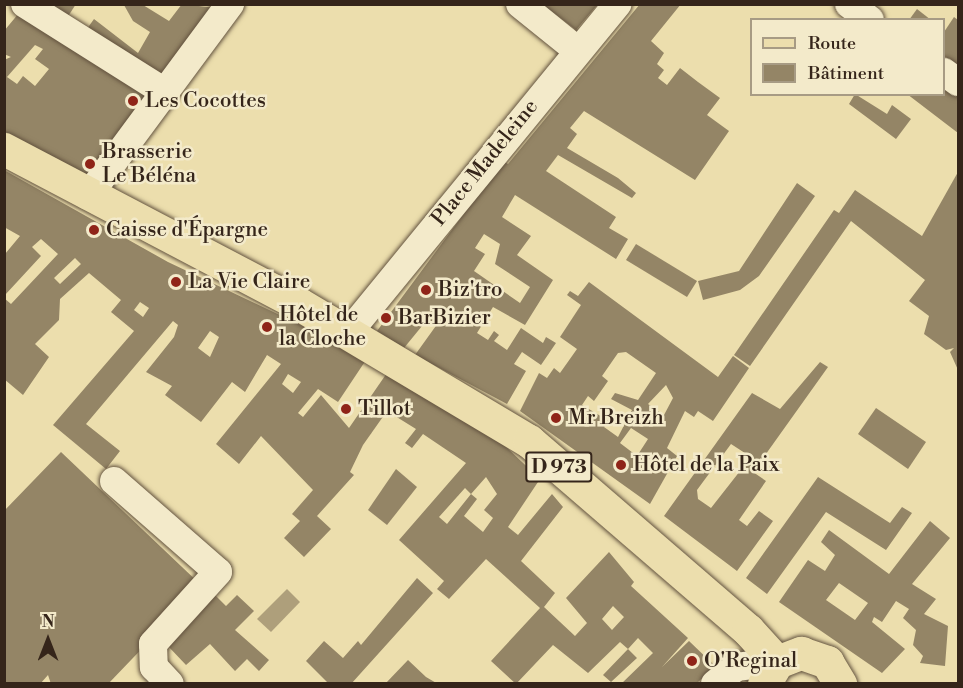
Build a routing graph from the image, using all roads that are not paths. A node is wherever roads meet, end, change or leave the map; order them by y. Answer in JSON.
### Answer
{"nodes":[{"id":1,"x":25,"y":4,"type":"edge"},
{"id":2,"x":230,"y":4,"type":"edge"},
{"id":3,"x":520,"y":4,"type":"edge"},
{"id":4,"x":617,"y":4,"type":"edge"},
{"id":5,"x":849,"y":4,"type":"edge"},
{"id":6,"x":867,"y":18,"type":"edge"},
{"id":7,"x":577,"y":50,"type":"junction"},
{"id":8,"x":945,"y":73,"type":"edge"},
{"id":9,"x":958,"y":82,"type":"edge"},
{"id":10,"x":165,"y":92,"type":"junction"},
{"id":11,"x":4,"y":149,"type":"edge"},
{"id":12,"x":88,"y":196,"type":"junction"},
{"id":13,"x":349,"y":332,"type":"junction"},
{"id":14,"x":114,"y":481,"type":"dead end"},
{"id":15,"x":770,"y":673,"type":"edge"},
{"id":16,"x":162,"y":675,"type":"edge"},
{"id":17,"x":715,"y":684,"type":"edge"},
{"id":18,"x":840,"y":684,"type":"edge"}],
"edges":[{"from":1,"to":10,"type":"street"},
{"from":2,"to":10,"type":"street"},
{"from":3,"to":7,"type":"street"},
{"from":4,"to":7,"type":"street","name":"Place Madeleine"},
{"from":5,"to":6,"type":"street"},
{"from":7,"to":13,"type":"street","name":"Place Madeleine"},
{"from":8,"to":9,"type":"street"},
{"from":10,"to":12,"type":"street"},
{"from":11,"to":12,"type":"main road","number":"D 973"},
{"from":12,"to":13,"type":"main road","number":"D 973"},
{"from":13,"to":15,"type":"main road","number":"D 973"},
{"from":14,"to":16,"type":"street"},
{"from":15,"to":17,"type":"street"},
{"from":15,"to":18,"type":"main road"}]}
